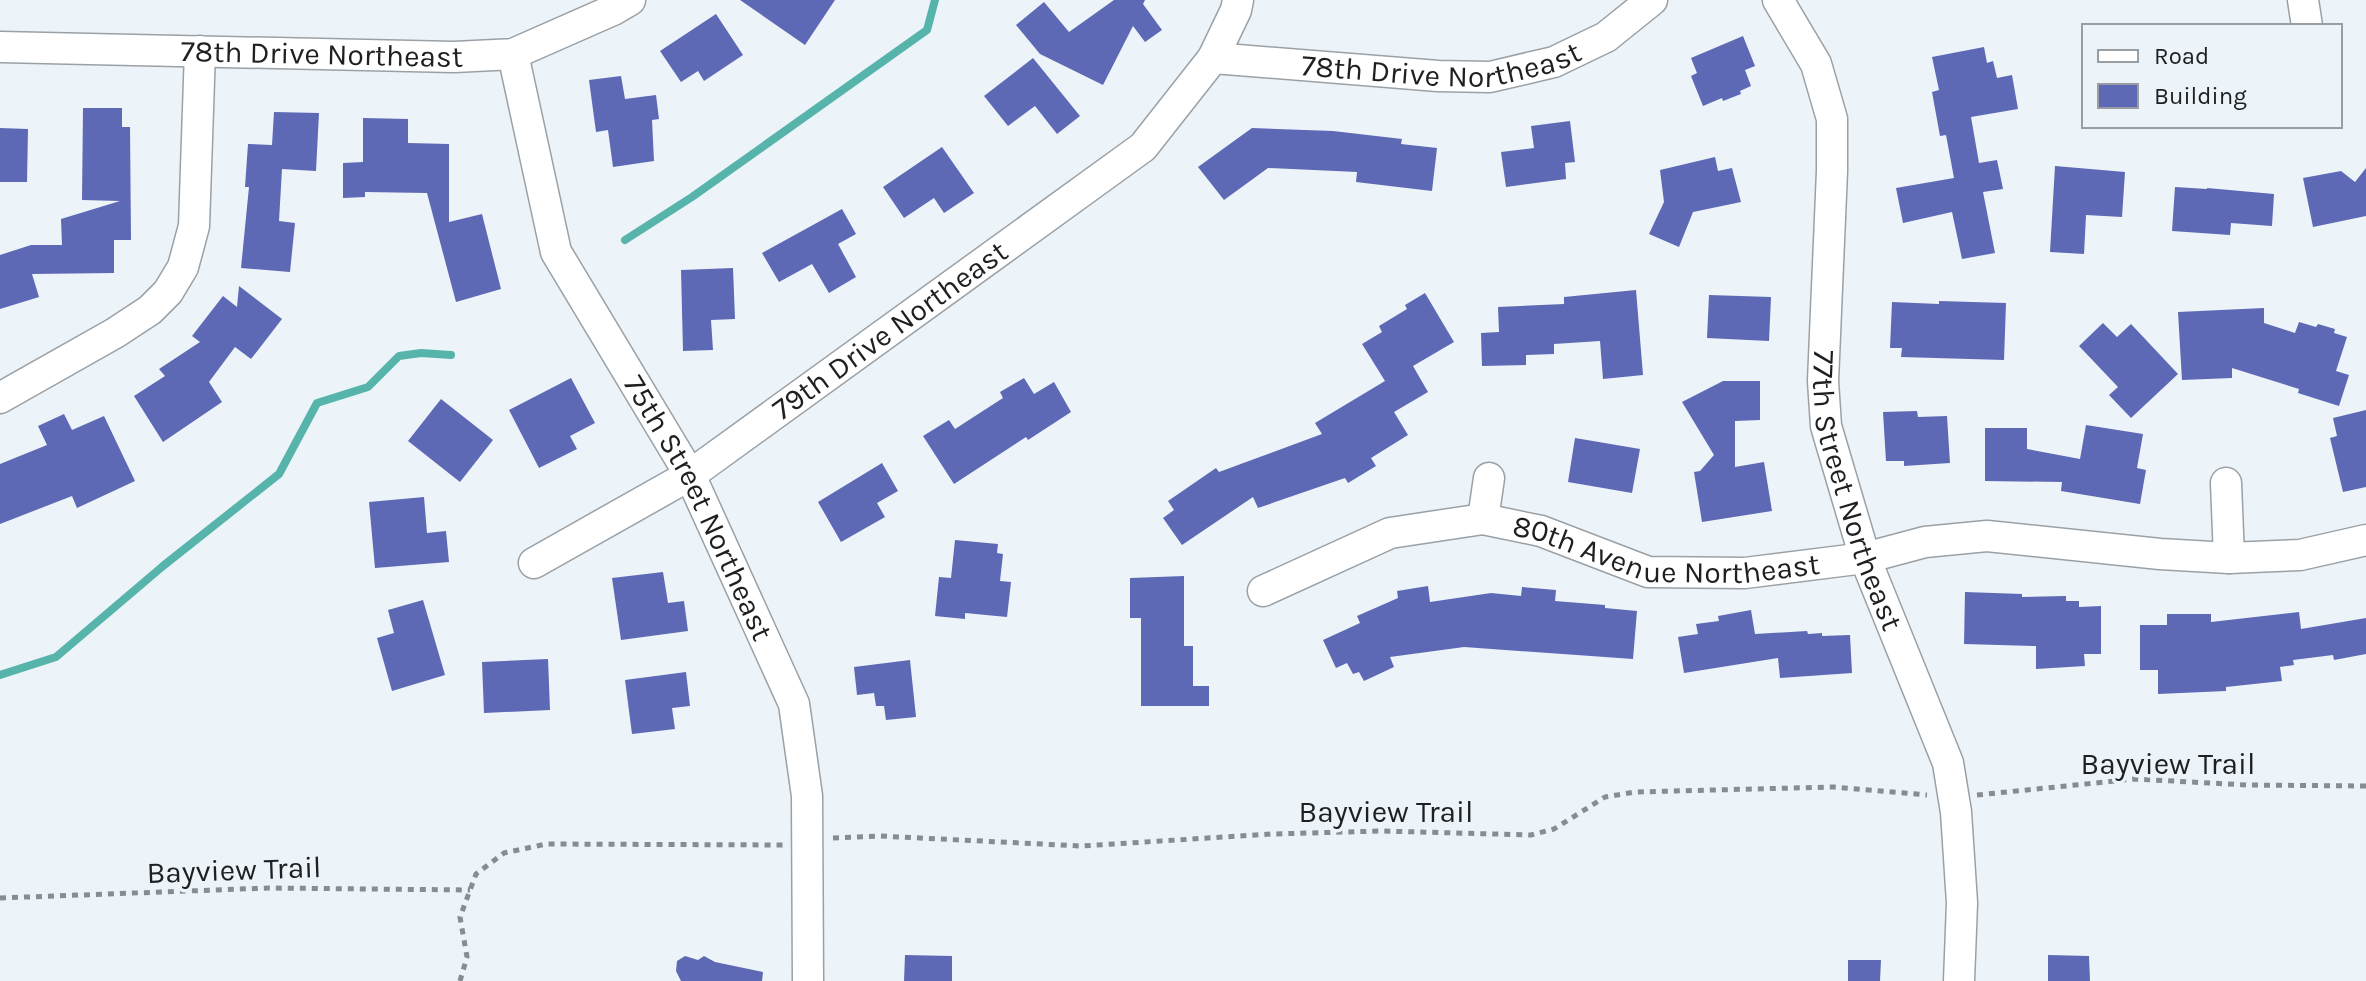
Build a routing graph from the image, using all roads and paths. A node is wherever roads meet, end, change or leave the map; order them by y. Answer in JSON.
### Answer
{"nodes":[{"id":1,"x":630,"y":0,"type":"edge"},
{"id":2,"x":1238,"y":0,"type":"edge"},
{"id":3,"x":1652,"y":0,"type":"edge"},
{"id":4,"x":1778,"y":0,"type":"edge"},
{"id":5,"x":2303,"y":0,"type":"edge"},
{"id":6,"x":2307,"y":24,"type":"edge"},
{"id":7,"x":0,"y":47,"type":"edge"},
{"id":8,"x":200,"y":51,"type":"junction"},
{"id":9,"x":513,"y":54,"type":"junction"},
{"id":10,"x":1213,"y":58,"type":"junction"},
{"id":11,"x":0,"y":398,"type":"edge"},
{"id":12,"x":690,"y":475,"type":"junction"},
{"id":13,"x":1489,"y":478,"type":"dead end"},
{"id":14,"x":2226,"y":483,"type":"dead end"},
{"id":15,"x":1483,"y":519,"type":"junction"},
{"id":16,"x":2366,"y":540,"type":"edge"},
{"id":17,"x":1865,"y":558,"type":"junction"},
{"id":18,"x":2229,"y":558,"type":"junction"},
{"id":19,"x":534,"y":563,"type":"dead end"},
{"id":20,"x":1263,"y":591,"type":"dead end"},
{"id":21,"x":2366,"y":786,"type":"edge"},
{"id":22,"x":1927,"y":795,"type":"dead end"},
{"id":23,"x":1971,"y":796,"type":"dead end"},
{"id":24,"x":834,"y":838,"type":"dead end"},
{"id":25,"x":780,"y":846,"type":"dead end"},
{"id":26,"x":470,"y":890,"type":"junction"},
{"id":27,"x":0,"y":898,"type":"edge"},
{"id":28,"x":460,"y":981,"type":"edge"},
{"id":29,"x":808,"y":981,"type":"edge"},
{"id":30,"x":1959,"y":981,"type":"edge"}],
"edges":[{"from":1,"to":9,"type":"street","name":"78th Drive Northeast"},
{"from":2,"to":10,"type":"street","name":"79th Drive Northeast"},
{"from":3,"to":10,"type":"street","name":"78th Drive Northeast"},
{"from":4,"to":17,"type":"street","name":"77th Street Northeast"},
{"from":5,"to":6,"type":"street"},
{"from":7,"to":8,"type":"street","name":"78th Drive Northeast"},
{"from":8,"to":9,"type":"street","name":"78th Drive Northeast"},
{"from":8,"to":11,"type":"street"},
{"from":9,"to":12,"type":"street","name":"75th Street Northeast"},
{"from":10,"to":12,"type":"street","name":"79th Drive Northeast"},
{"from":12,"to":19,"type":"street","name":"79th Drive Northeast"},
{"from":12,"to":29,"type":"street","name":"75th Street Northeast"},
{"from":13,"to":15,"type":"street","name":"80th Avenue Northeast"},
{"from":14,"to":18,"type":"street"},
{"from":15,"to":17,"type":"street","name":"80th Avenue Northeast"},
{"from":15,"to":20,"type":"street","name":"80th Avenue Northeast"},
{"from":16,"to":18,"type":"street","name":"80th Avenue Northeast"},
{"from":17,"to":18,"type":"street","name":"80th Avenue Northeast"},
{"from":17,"to":30,"type":"street","name":"77th Street Northeast"},
{"from":21,"to":23,"type":"path","name":"Bayview Trail"},
{"from":22,"to":24,"type":"path","name":"Bayview Trail"},
{"from":25,"to":26,"type":"path"},
{"from":26,"to":27,"type":"path","name":"Bayview Trail"},
{"from":26,"to":28,"type":"path"}]}
